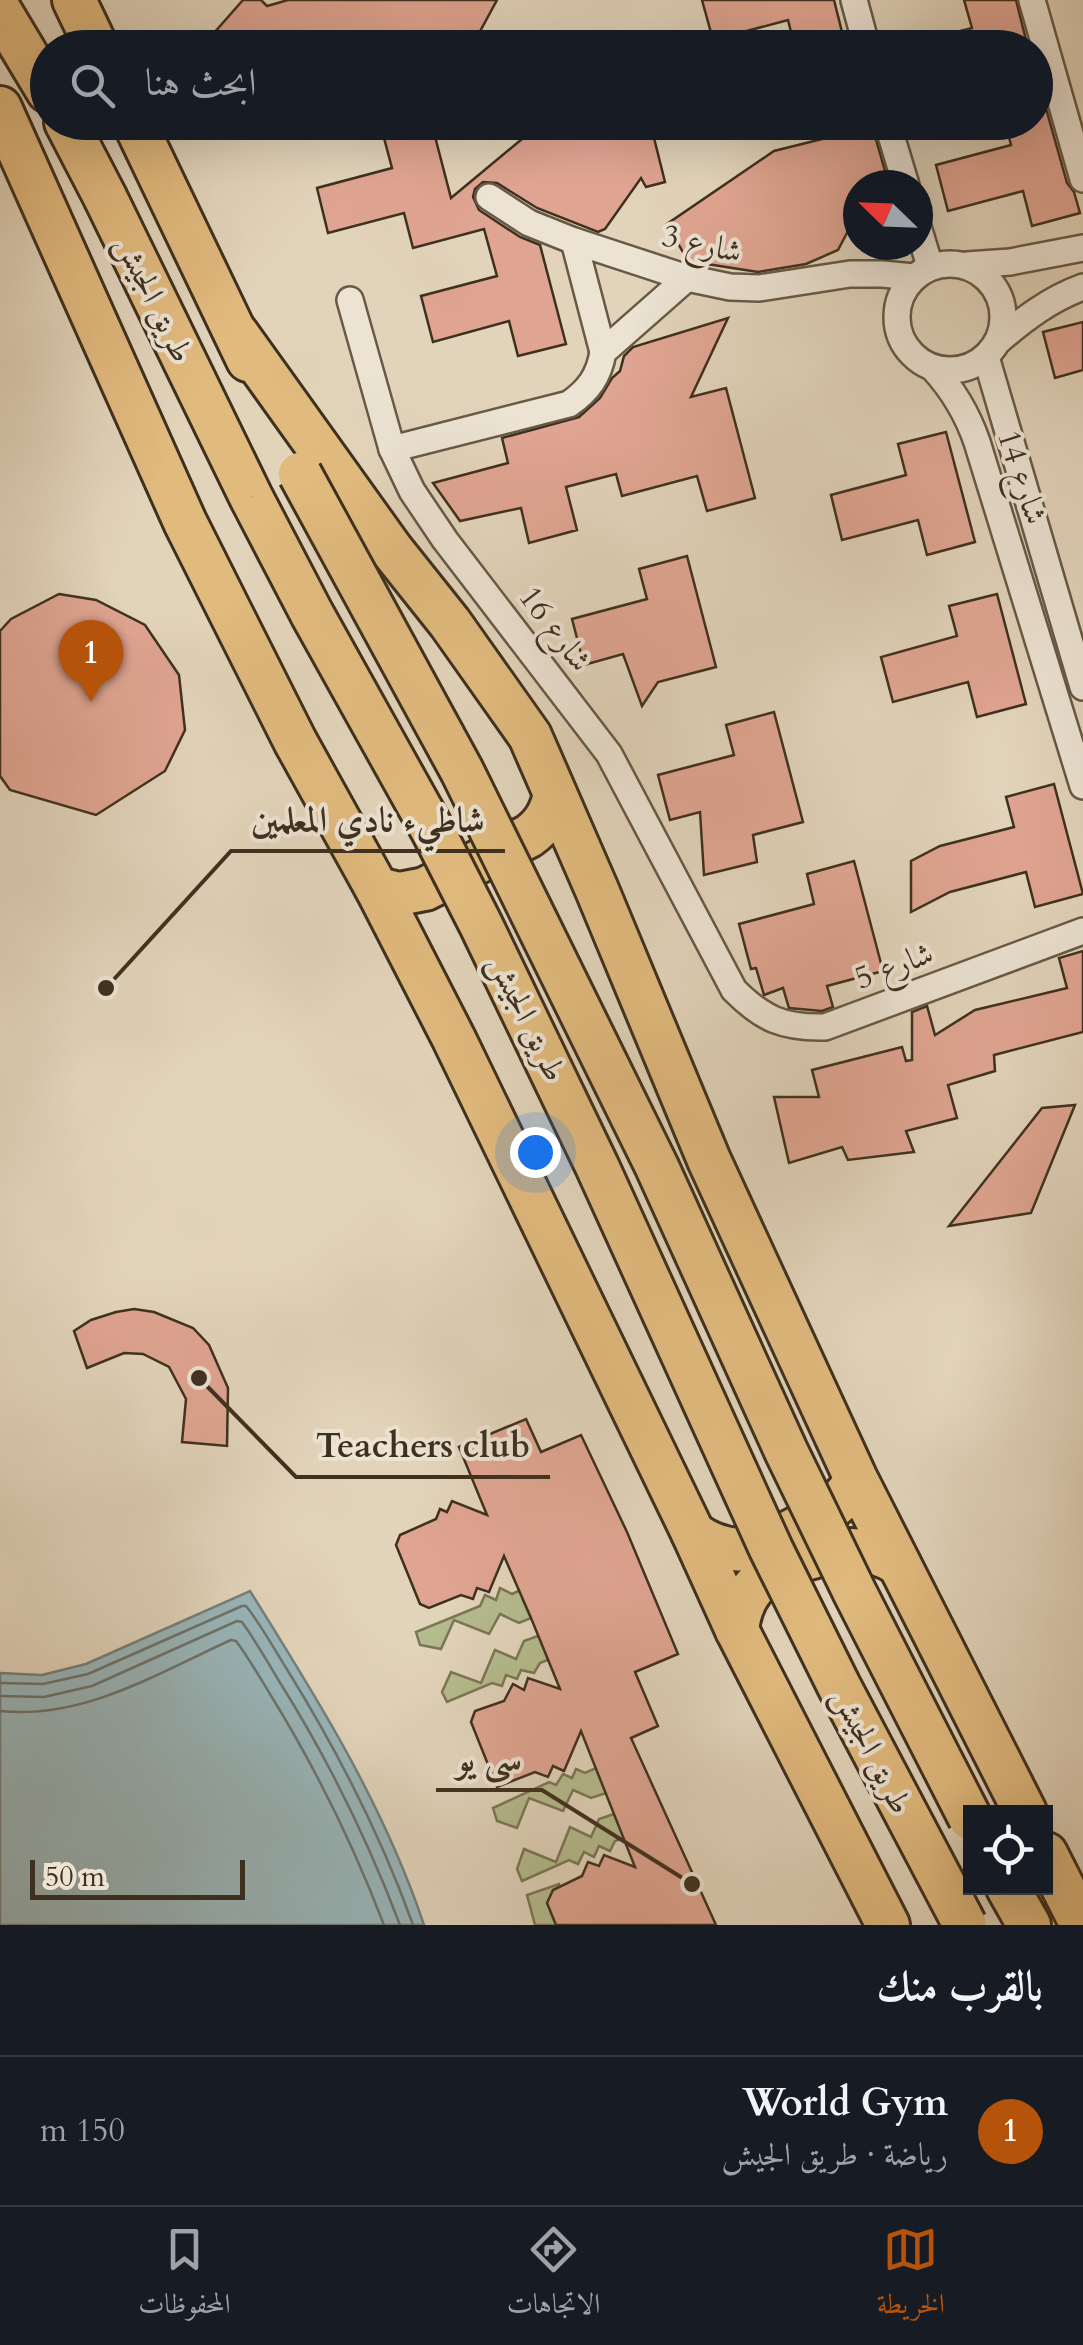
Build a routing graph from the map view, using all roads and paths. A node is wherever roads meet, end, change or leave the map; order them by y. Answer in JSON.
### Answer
{"nodes":[{"id":1,"x":74,"y":0,"type":"edge"},
{"id":2,"x":854,"y":0,"type":"edge"},
{"id":3,"x":1032,"y":0,"type":"edge"},
{"id":4,"x":0,"y":10,"type":"edge"},
{"id":5,"x":89,"y":30,"type":"edge"},
{"id":6,"x":862,"y":30,"type":"edge"},
{"id":7,"x":1041,"y":30,"type":"edge"},
{"id":8,"x":30,"y":61,"type":"edge"},
{"id":9,"x":1053,"y":74,"type":"edge"},
{"id":10,"x":0,"y":108,"type":"edge"},
{"id":11,"x":75,"y":140,"type":"edge"},
{"id":12,"x":143,"y":140,"type":"edge"},
{"id":13,"x":892,"y":140,"type":"edge"},
{"id":14,"x":901,"y":170,"type":"edge"},
{"id":15,"x":1083,"y":179,"type":"edge"},
{"id":16,"x":489,"y":197,"type":"dead end"},
{"id":17,"x":574,"y":241,"type":"junction"},
{"id":18,"x":1083,"y":248,"type":"edge"},
{"id":19,"x":921,"y":260,"type":"edge"},
{"id":20,"x":967,"y":265,"type":"junction"},
{"id":21,"x":922,"y":271,"type":"junction"},
{"id":22,"x":687,"y":278,"type":"junction"},
{"id":23,"x":1083,"y":288,"type":"edge"},
{"id":24,"x":350,"y":300,"type":"dead end"},
{"id":25,"x":237,"y":334,"type":"junction"},
{"id":26,"x":992,"y":349,"type":"junction"},
{"id":27,"x":603,"y":352,"type":"junction"},
{"id":28,"x":933,"y":368,"type":"junction"},
{"id":29,"x":392,"y":449,"type":"junction"},
{"id":30,"x":1083,"y":687,"type":"edge"},
{"id":31,"x":1083,"y":786,"type":"edge"},
{"id":32,"x":556,"y":794,"type":"junction"},
{"id":33,"x":377,"y":888,"type":"junction"},
{"id":34,"x":1083,"y":931,"type":"edge"},
{"id":35,"x":734,"y":990,"type":"joint"},
{"id":36,"x":856,"y":1479,"type":"junction"},
{"id":37,"x":693,"y":1533,"type":"junction"},
{"id":38,"x":899,"y":1564,"type":"junction"},
{"id":39,"x":737,"y":1630,"type":"junction"},
{"id":40,"x":963,"y":1805,"type":"edge"},
{"id":41,"x":1021,"y":1805,"type":"edge"},
{"id":42,"x":1053,"y":1868,"type":"edge"},
{"id":43,"x":1012,"y":1895,"type":"edge"},
{"id":44,"x":888,"y":1925,"type":"edge"},
{"id":45,"x":965,"y":1925,"type":"edge"},
{"id":46,"x":1028,"y":1925,"type":"edge"},
{"id":47,"x":1082,"y":1925,"type":"edge"}],
"edges":[{"from":1,"to":5,"type":"highway"},
{"from":2,"to":6,"type":"street"},
{"from":3,"to":7,"type":"street"},
{"from":4,"to":8,"type":"highway"},
{"from":9,"to":15,"type":"street"},
{"from":10,"to":33,"type":"highway"},
{"from":11,"to":45,"type":"highway","name":"طريق الجيش","bridge":true},
{"from":12,"to":25,"type":"highway","name":"طريق الجيش"},
{"from":13,"to":14,"type":"street"},
{"from":16,"to":17,"type":"street","name":"شارع 3"},
{"from":17,"to":22,"type":"street","name":"شارع 3"},
{"from":17,"to":27,"type":"street"},
{"from":18,"to":20,"type":"street"},
{"from":19,"to":21,"type":"street"},
{"from":20,"to":21,"type":"street"},
{"from":20,"to":26,"type":"street"},
{"from":21,"to":22,"type":"street","name":"شارع 3"},
{"from":21,"to":28,"type":"street"},
{"from":22,"to":27,"type":"street"},
{"from":23,"to":26,"type":"street"},
{"from":24,"to":29,"type":"street","name":"شارع 16"},
{"from":25,"to":32,"type":"highway"},
{"from":25,"to":40,"type":"highway","name":"طريق الجيش","bridge":true},
{"from":26,"to":28,"type":"street"},
{"from":26,"to":30,"type":"street","name":"شارع 14"},
{"from":27,"to":29,"type":"street"},
{"from":28,"to":31,"type":"street","name":"شارع 14"},
{"from":29,"to":35,"type":"street","name":"شارع 16"},
{"from":32,"to":33,"type":"highway"},
{"from":32,"to":36,"type":"highway"},
{"from":33,"to":37,"type":"highway"},
{"from":34,"to":35,"type":"street","name":"شارع 5"},
{"from":36,"to":37,"type":"highway"},
{"from":36,"to":38,"type":"highway"},
{"from":37,"to":39,"type":"highway"},
{"from":38,"to":39,"type":"highway"},
{"from":38,"to":41,"type":"highway"},
{"from":39,"to":44,"type":"highway"},
{"from":42,"to":47,"type":"highway"},
{"from":43,"to":46,"type":"highway"}]}
